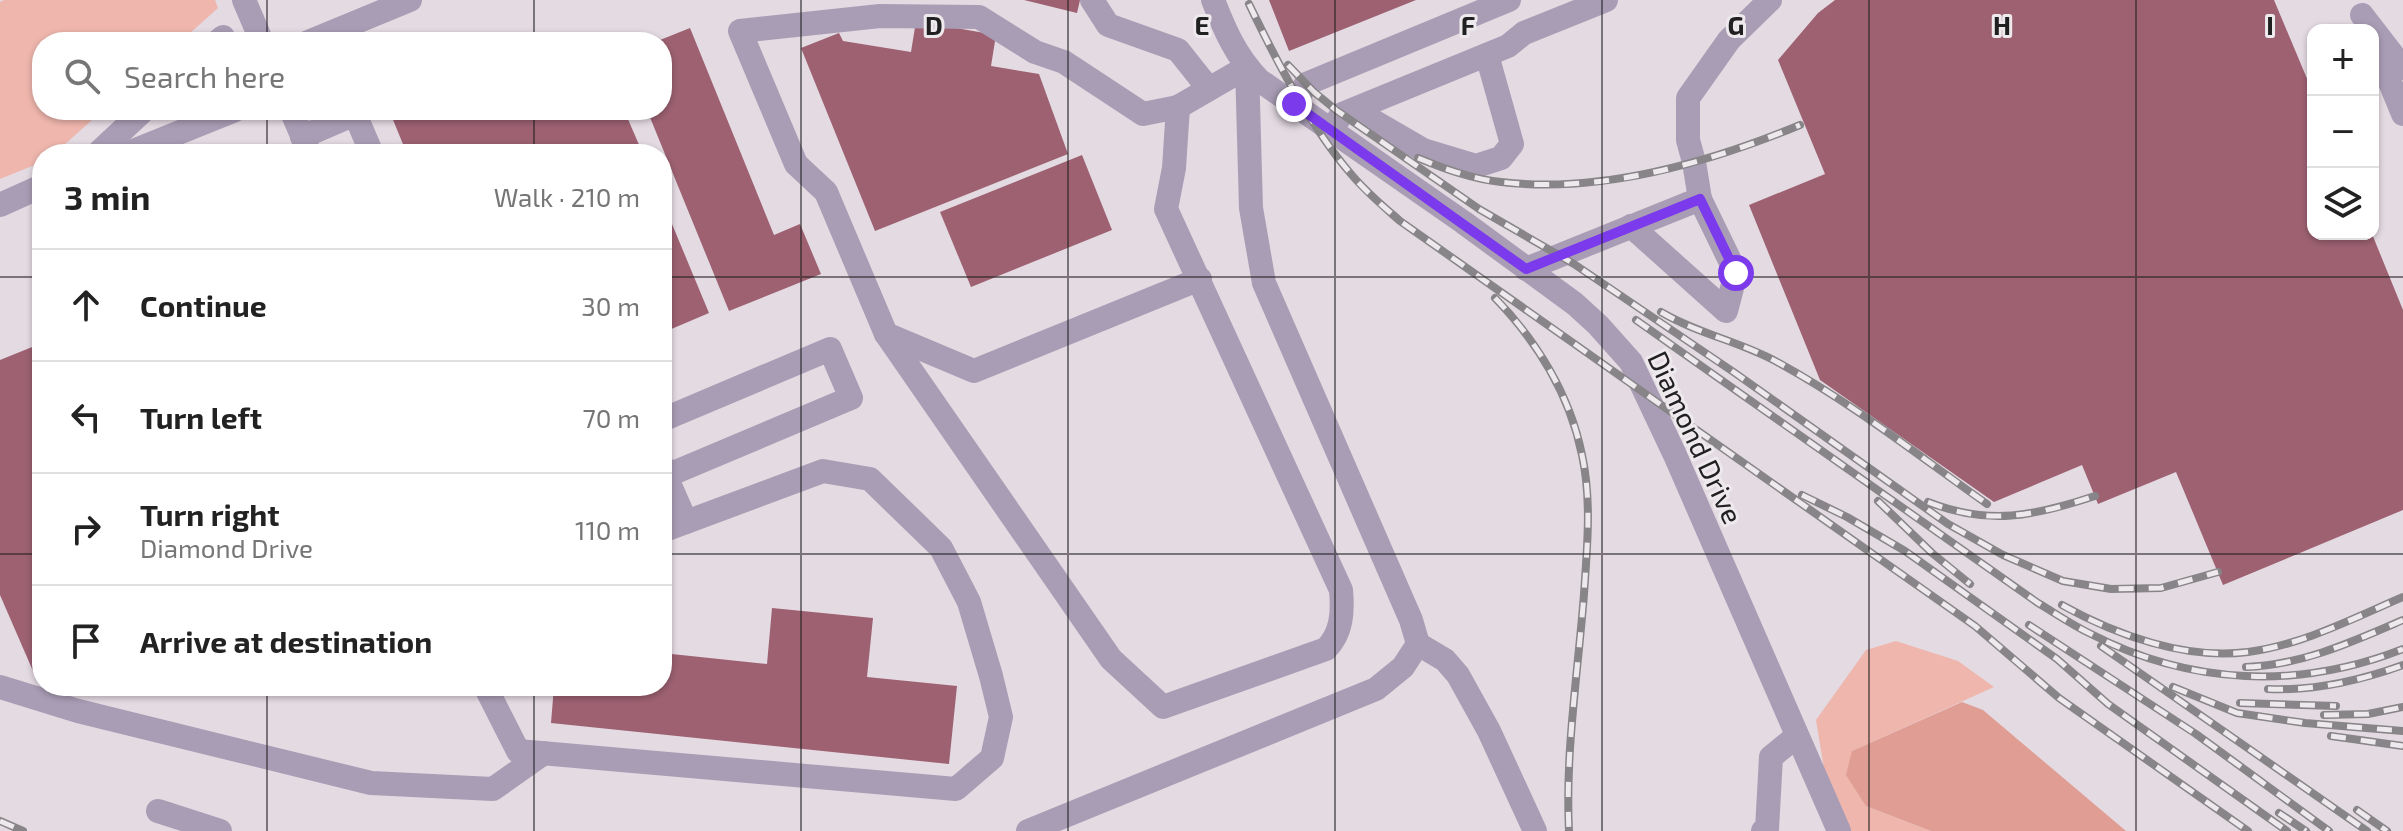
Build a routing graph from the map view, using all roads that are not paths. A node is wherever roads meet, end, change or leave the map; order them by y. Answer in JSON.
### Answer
{"nodes":[{"id":1,"x":244,"y":0,"type":"edge"},
{"id":2,"x":410,"y":0,"type":"edge"},
{"id":3,"x":1092,"y":0,"type":"edge"},
{"id":4,"x":1213,"y":0,"type":"edge"},
{"id":5,"x":1509,"y":0,"type":"edge"},
{"id":6,"x":1606,"y":0,"type":"edge"},
{"id":7,"x":1770,"y":0,"type":"edge"},
{"id":8,"x":2362,"y":15,"type":"edge"},
{"id":9,"x":258,"y":32,"type":"edge"},
{"id":10,"x":332,"y":32,"type":"edge"},
{"id":11,"x":1487,"y":55,"type":"junction"},
{"id":12,"x":2379,"y":56,"type":"edge"},
{"id":13,"x":1247,"y":67,"type":"junction"},
{"id":14,"x":2403,"y":68,"type":"edge"},
{"id":15,"x":1209,"y":89,"type":"junction"},
{"id":16,"x":1294,"y":104,"type":"junction"},
{"id":17,"x":1178,"y":107,"type":"junction"},
{"id":18,"x":1354,"y":110,"type":"junction"},
{"id":19,"x":2403,"y":114,"type":"edge"},
{"id":20,"x":133,"y":120,"type":"edge"},
{"id":21,"x":183,"y":120,"type":"edge"},
{"id":22,"x":295,"y":120,"type":"edge"},
{"id":23,"x":346,"y":120,"type":"edge"},
{"id":24,"x":358,"y":120,"type":"edge"},
{"id":25,"x":1331,"y":130,"type":"junction"},
{"id":26,"x":108,"y":144,"type":"edge"},
{"id":27,"x":143,"y":144,"type":"edge"},
{"id":28,"x":306,"y":144,"type":"edge"},
{"id":29,"x":308,"y":144,"type":"edge"},
{"id":30,"x":368,"y":144,"type":"edge"},
{"id":31,"x":32,"y":191,"type":"edge"},
{"id":32,"x":1700,"y":199,"type":"junction"},
{"id":33,"x":0,"y":205,"type":"edge"},
{"id":34,"x":1631,"y":226,"type":"junction"},
{"id":35,"x":1526,"y":269,"type":"junction"},
{"id":36,"x":1200,"y":279,"type":"junction"},
{"id":37,"x":886,"y":334,"type":"junction"},
{"id":38,"x":672,"y":416,"type":"edge"},
{"id":39,"x":672,"y":469,"type":"edge"},
{"id":40,"x":672,"y":492,"type":"edge"},
{"id":41,"x":686,"y":522,"type":"junction"},
{"id":42,"x":672,"y":527,"type":"edge"},
{"id":43,"x":1418,"y":644,"type":"junction"},
{"id":44,"x":0,"y":687,"type":"edge"},
{"id":45,"x":490,"y":696,"type":"edge"},
{"id":46,"x":1797,"y":736,"type":"junction"},
{"id":47,"x":544,"y":753,"type":"junction"},
{"id":48,"x":158,"y":811,"type":"dead end"},
{"id":49,"x":220,"y":831,"type":"edge"},
{"id":50,"x":1028,"y":831,"type":"edge"},
{"id":51,"x":1535,"y":831,"type":"edge"},
{"id":52,"x":1763,"y":831,"type":"edge"},
{"id":53,"x":1839,"y":831,"type":"edge"}],
"edges":[{"from":1,"to":9,"type":"street"},
{"from":2,"to":10,"type":"street"},
{"from":3,"to":15,"type":"street"},
{"from":4,"to":13,"type":"street","name":"Diamond Drive"},
{"from":5,"to":16,"type":"street"},
{"from":6,"to":11,"type":"street"},
{"from":7,"to":32,"type":"street"},
{"from":8,"to":14,"type":"street"},
{"from":11,"to":18,"type":"street"},
{"from":11,"to":18,"type":"street"},
{"from":12,"to":19,"type":"street"},
{"from":13,"to":15,"type":"street"},
{"from":13,"to":16,"type":"street","name":"Diamond Drive"},
{"from":13,"to":43,"type":"street"},
{"from":15,"to":17,"type":"street"},
{"from":16,"to":25,"type":"street","name":"Diamond Drive"},
{"from":17,"to":36,"type":"street"},
{"from":17,"to":37,"type":"street"},
{"from":18,"to":25,"type":"street"},
{"from":20,"to":26,"type":"street"},
{"from":21,"to":27,"type":"street"},
{"from":22,"to":28,"type":"street"},
{"from":23,"to":29,"type":"street"},
{"from":24,"to":30,"type":"street"},
{"from":25,"to":35,"type":"street","name":"Diamond Drive"},
{"from":31,"to":33,"type":"street"},
{"from":32,"to":34,"type":"street"},
{"from":32,"to":34,"type":"street"},
{"from":34,"to":35,"type":"street"},
{"from":35,"to":46,"type":"street","name":"Diamond Drive"},
{"from":36,"to":37,"type":"street"},
{"from":36,"to":37,"type":"street"},
{"from":38,"to":39,"type":"street"},
{"from":40,"to":41,"type":"street"},
{"from":41,"to":42,"type":"street"},
{"from":41,"to":47,"type":"street"},
{"from":43,"to":50,"type":"street"},
{"from":43,"to":51,"type":"street"},
{"from":44,"to":47,"type":"street"},
{"from":45,"to":47,"type":"street"},
{"from":46,"to":52,"type":"street"},
{"from":46,"to":53,"type":"street","name":"Diamond Drive"},
{"from":48,"to":49,"type":"street"}]}
